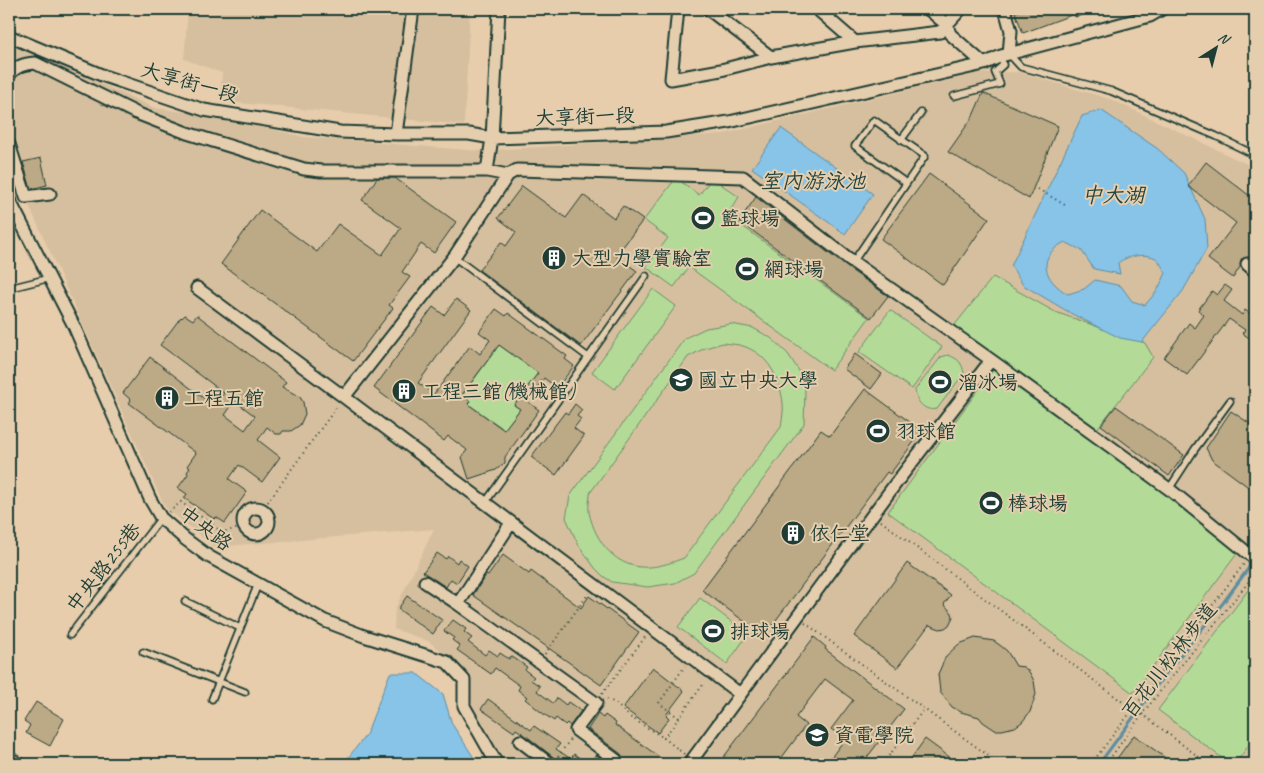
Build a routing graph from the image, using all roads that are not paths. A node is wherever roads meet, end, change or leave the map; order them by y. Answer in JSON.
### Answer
{"nodes":[{"id":1,"x":413,"y":9,"type":"edge"},
{"id":2,"x":499,"y":9,"type":"edge"},
{"id":3,"x":678,"y":9,"type":"edge"},
{"id":4,"x":708,"y":9,"type":"edge"},
{"id":5,"x":817,"y":9,"type":"edge"},
{"id":6,"x":928,"y":9,"type":"edge"},
{"id":7,"x":960,"y":9,"type":"edge"},
{"id":8,"x":1004,"y":9,"type":"edge"},
{"id":9,"x":1162,"y":9,"type":"edge"},
{"id":10,"x":947,"y":25,"type":"junction"},
{"id":11,"x":9,"y":36,"type":"edge"},
{"id":12,"x":856,"y":42,"type":"junction"},
{"id":13,"x":1005,"y":55,"type":"junction"},
{"id":14,"x":771,"y":57,"type":"junction"},
{"id":15,"x":984,"y":64,"type":"junction"},
{"id":16,"x":9,"y":75,"type":"edge"},
{"id":17,"x":954,"y":96,"type":"dead end"},
{"id":18,"x":920,"y":113,"type":"dead end"},
{"id":19,"x":396,"y":134,"type":"junction"},
{"id":20,"x":492,"y":138,"type":"junction"},
{"id":21,"x":901,"y":140,"type":"junction"},
{"id":22,"x":9,"y":144,"type":"edge"},
{"id":23,"x":1255,"y":155,"type":"edge"},
{"id":24,"x":487,"y":171,"type":"junction"},
{"id":25,"x":508,"y":175,"type":"junction"},
{"id":26,"x":906,"y":183,"type":"junction"},
{"id":27,"x":50,"y":194,"type":"dead end"},
{"id":28,"x":9,"y":196,"type":"edge"},
{"id":29,"x":454,"y":257,"type":"junction"},
{"id":30,"x":853,"y":262,"type":"junction"},
{"id":31,"x":646,"y":276,"type":"dead end"},
{"id":32,"x":50,"y":278,"type":"junction"},
{"id":33,"x":197,"y":288,"type":"dead end"},
{"id":34,"x":9,"y":291,"type":"edge"},
{"id":35,"x":588,"y":357,"type":"junction"},
{"id":36,"x":991,"y":360,"type":"junction"},
{"id":37,"x":343,"y":399,"type":"junction"},
{"id":38,"x":1230,"y":401,"type":"dead end"},
{"id":39,"x":1169,"y":489,"type":"junction"},
{"id":40,"x":485,"y":503,"type":"junction"},
{"id":41,"x":262,"y":510,"type":"joint"},
{"id":42,"x":161,"y":518,"type":"junction"},
{"id":43,"x":511,"y":523,"type":"junction"},
{"id":44,"x":1254,"y":555,"type":"edge"},
{"id":45,"x":425,"y":582,"type":"dead end"},
{"id":46,"x":258,"y":584,"type":"junction"},
{"id":47,"x":185,"y":601,"type":"dead end"},
{"id":48,"x":458,"y":604,"type":"junction"},
{"id":49,"x":240,"y":628,"type":"junction"},
{"id":50,"x":70,"y":635,"type":"dead end"},
{"id":51,"x":143,"y":652,"type":"dead end"},
{"id":52,"x":219,"y":681,"type":"junction"},
{"id":53,"x":245,"y":692,"type":"dead end"},
{"id":54,"x":740,"y":694,"type":"junction"},
{"id":55,"x":212,"y":699,"type":"dead end"},
{"id":56,"x":520,"y":741,"type":"dead end"},
{"id":57,"x":9,"y":754,"type":"edge"},
{"id":58,"x":616,"y":760,"type":"dead end"},
{"id":59,"x":554,"y":761,"type":"edge"},
{"id":60,"x":690,"y":762,"type":"edge"},
{"id":61,"x":29,"y":764,"type":"edge"},
{"id":62,"x":498,"y":764,"type":"edge"}],
"edges":[{"from":1,"to":19,"type":"street"},
{"from":2,"to":20,"type":"street"},
{"from":3,"to":14,"type":"street"},
{"from":4,"to":14,"type":"street"},
{"from":5,"to":12,"type":"street"},
{"from":6,"to":10,"type":"street"},
{"from":7,"to":10,"type":"street"},
{"from":8,"to":13,"type":"street"},
{"from":9,"to":13,"type":"street","name":"大享街一段"},
{"from":10,"to":12,"type":"street"},
{"from":10,"to":15,"type":"street"},
{"from":11,"to":19,"type":"street","name":"大享街一段"},
{"from":12,"to":14,"type":"street"},
{"from":13,"to":15,"type":"street","name":"大享街一段"},
{"from":13,"to":17,"type":"lane"},
{"from":13,"to":23,"type":"lane"},
{"from":15,"to":20,"type":"street","name":"大享街一段"},
{"from":16,"to":24,"type":"street"},
{"from":18,"to":21,"type":"lane"},
{"from":19,"to":20,"type":"street","name":"大享街一段"},
{"from":20,"to":24,"type":"street"},
{"from":21,"to":26,"type":"lane"},
{"from":21,"to":26,"type":"lane"},
{"from":22,"to":27,"type":"street"},
{"from":24,"to":25,"type":"street"},
{"from":25,"to":29,"type":"street"},
{"from":25,"to":30,"type":"street"},
{"from":26,"to":30,"type":"lane"},
{"from":28,"to":32,"type":"street","name":"中央路"},
{"from":29,"to":35,"type":"lane"},
{"from":29,"to":37,"type":"street"},
{"from":30,"to":36,"type":"street"},
{"from":31,"to":35,"type":"lane"},
{"from":32,"to":34,"type":"lane"},
{"from":32,"to":42,"type":"street","name":"中央路"},
{"from":33,"to":37,"type":"street"},
{"from":35,"to":40,"type":"lane"},
{"from":36,"to":39,"type":"street"},
{"from":36,"to":54,"type":"street"},
{"from":37,"to":40,"type":"street"},
{"from":38,"to":39,"type":"lane"},
{"from":39,"to":44,"type":"street"},
{"from":40,"to":43,"type":"street"},
{"from":41,"to":41,"type":"street"},
{"from":42,"to":46,"type":"street","name":"中央路"},
{"from":42,"to":50,"type":"lane","name":"中央路255巷"},
{"from":43,"to":48,"type":"street"},
{"from":43,"to":54,"type":"street"},
{"from":45,"to":48,"type":"street"},
{"from":46,"to":49,"type":"lane"},
{"from":46,"to":62,"type":"street","name":"中央路"},
{"from":47,"to":49,"type":"lane"},
{"from":48,"to":58,"type":"street"},
{"from":49,"to":52,"type":"lane"},
{"from":51,"to":52,"type":"lane"},
{"from":52,"to":53,"type":"lane"},
{"from":52,"to":55,"type":"lane"},
{"from":54,"to":60,"type":"street"},
{"from":56,"to":59,"type":"street"},
{"from":57,"to":61,"type":"lane"}]}
